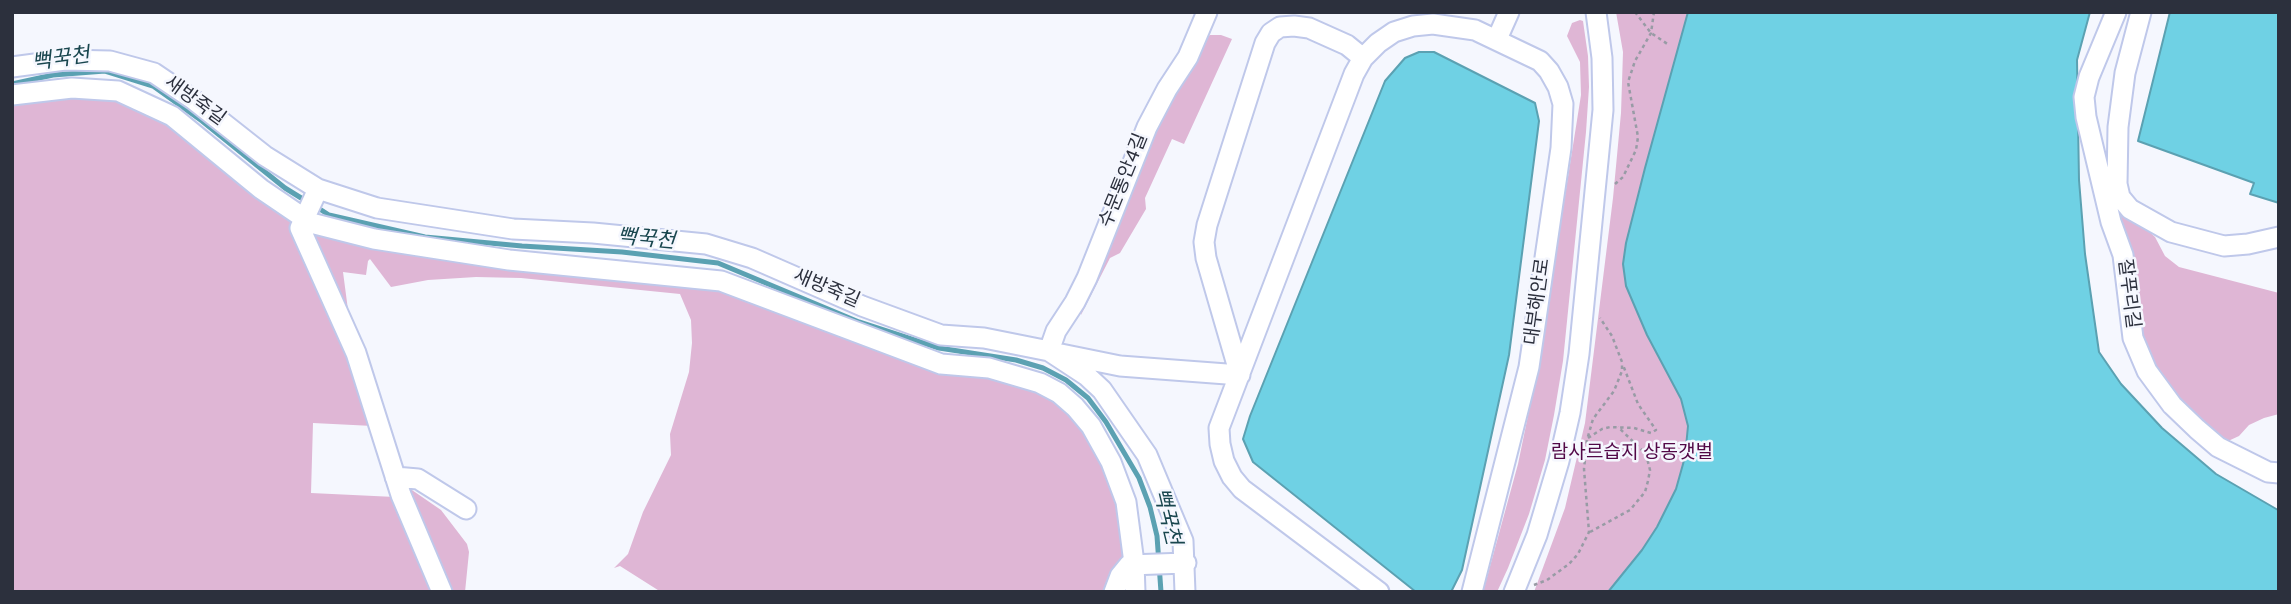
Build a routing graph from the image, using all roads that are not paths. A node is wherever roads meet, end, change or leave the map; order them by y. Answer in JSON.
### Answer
{"nodes":[{"id":1,"x":1207,"y":12,"type":"edge"},
{"id":2,"x":1509,"y":12,"type":"edge"},
{"id":3,"x":1596,"y":12,"type":"edge"},
{"id":4,"x":2116,"y":12,"type":"edge"},
{"id":5,"x":2140,"y":13,"type":"edge"},
{"id":6,"x":1497,"y":39,"type":"junction"},
{"id":7,"x":1363,"y":58,"type":"junction"},
{"id":8,"x":12,"y":66,"type":"edge"},
{"id":9,"x":12,"y":95,"type":"edge"},
{"id":10,"x":318,"y":189,"type":"junction"},
{"id":11,"x":304,"y":217,"type":"junction"},
{"id":12,"x":2279,"y":237,"type":"edge"},
{"id":13,"x":1049,"y":351,"type":"junction"},
{"id":14,"x":1240,"y":375,"type":"junction"},
{"id":15,"x":2279,"y":473,"type":"edge"},
{"id":16,"x":395,"y":477,"type":"junction"},
{"id":17,"x":466,"y":509,"type":"dead end"},
{"id":18,"x":1137,"y":563,"type":"junction"},
{"id":19,"x":1181,"y":563,"type":"junction"},
{"id":20,"x":1521,"y":589,"type":"edge"},
{"id":21,"x":442,"y":592,"type":"edge"},
{"id":22,"x":1114,"y":592,"type":"edge"},
{"id":23,"x":1135,"y":592,"type":"edge"},
{"id":24,"x":1185,"y":592,"type":"edge"},
{"id":25,"x":1379,"y":592,"type":"edge"},
{"id":26,"x":1472,"y":592,"type":"edge"}],
"edges":[{"from":1,"to":13,"type":"street","name":"수문통안4길"},
{"from":2,"to":6,"type":"street"},
{"from":3,"to":20,"type":"street"},
{"from":4,"to":15,"type":"street","name":"잘푸리길"},
{"from":5,"to":12,"type":"street"},
{"from":6,"to":7,"type":"street","name":"대부해안로"},
{"from":6,"to":26,"type":"street","name":"대부해안로"},
{"from":7,"to":14,"type":"street","name":"대부해안로"},
{"from":7,"to":14,"type":"street"},
{"from":8,"to":10,"type":"street","name":"새방죽길"},
{"from":9,"to":11,"type":"street","name":"새방죽길"},
{"from":10,"to":11,"type":"street"},
{"from":10,"to":13,"type":"street","name":"새방죽길"},
{"from":11,"to":16,"type":"street"},
{"from":11,"to":18,"type":"street","name":"새방죽길"},
{"from":13,"to":14,"type":"street"},
{"from":13,"to":19,"type":"street","name":"새방죽길"},
{"from":14,"to":25,"type":"street","name":"대부해안로"},
{"from":16,"to":17,"type":"street"},
{"from":16,"to":21,"type":"street"},
{"from":18,"to":19,"type":"street"},
{"from":18,"to":22,"type":"street"},
{"from":18,"to":23,"type":"street","name":"새방죽길"},
{"from":19,"to":24,"type":"street","name":"새방죽길"}]}
